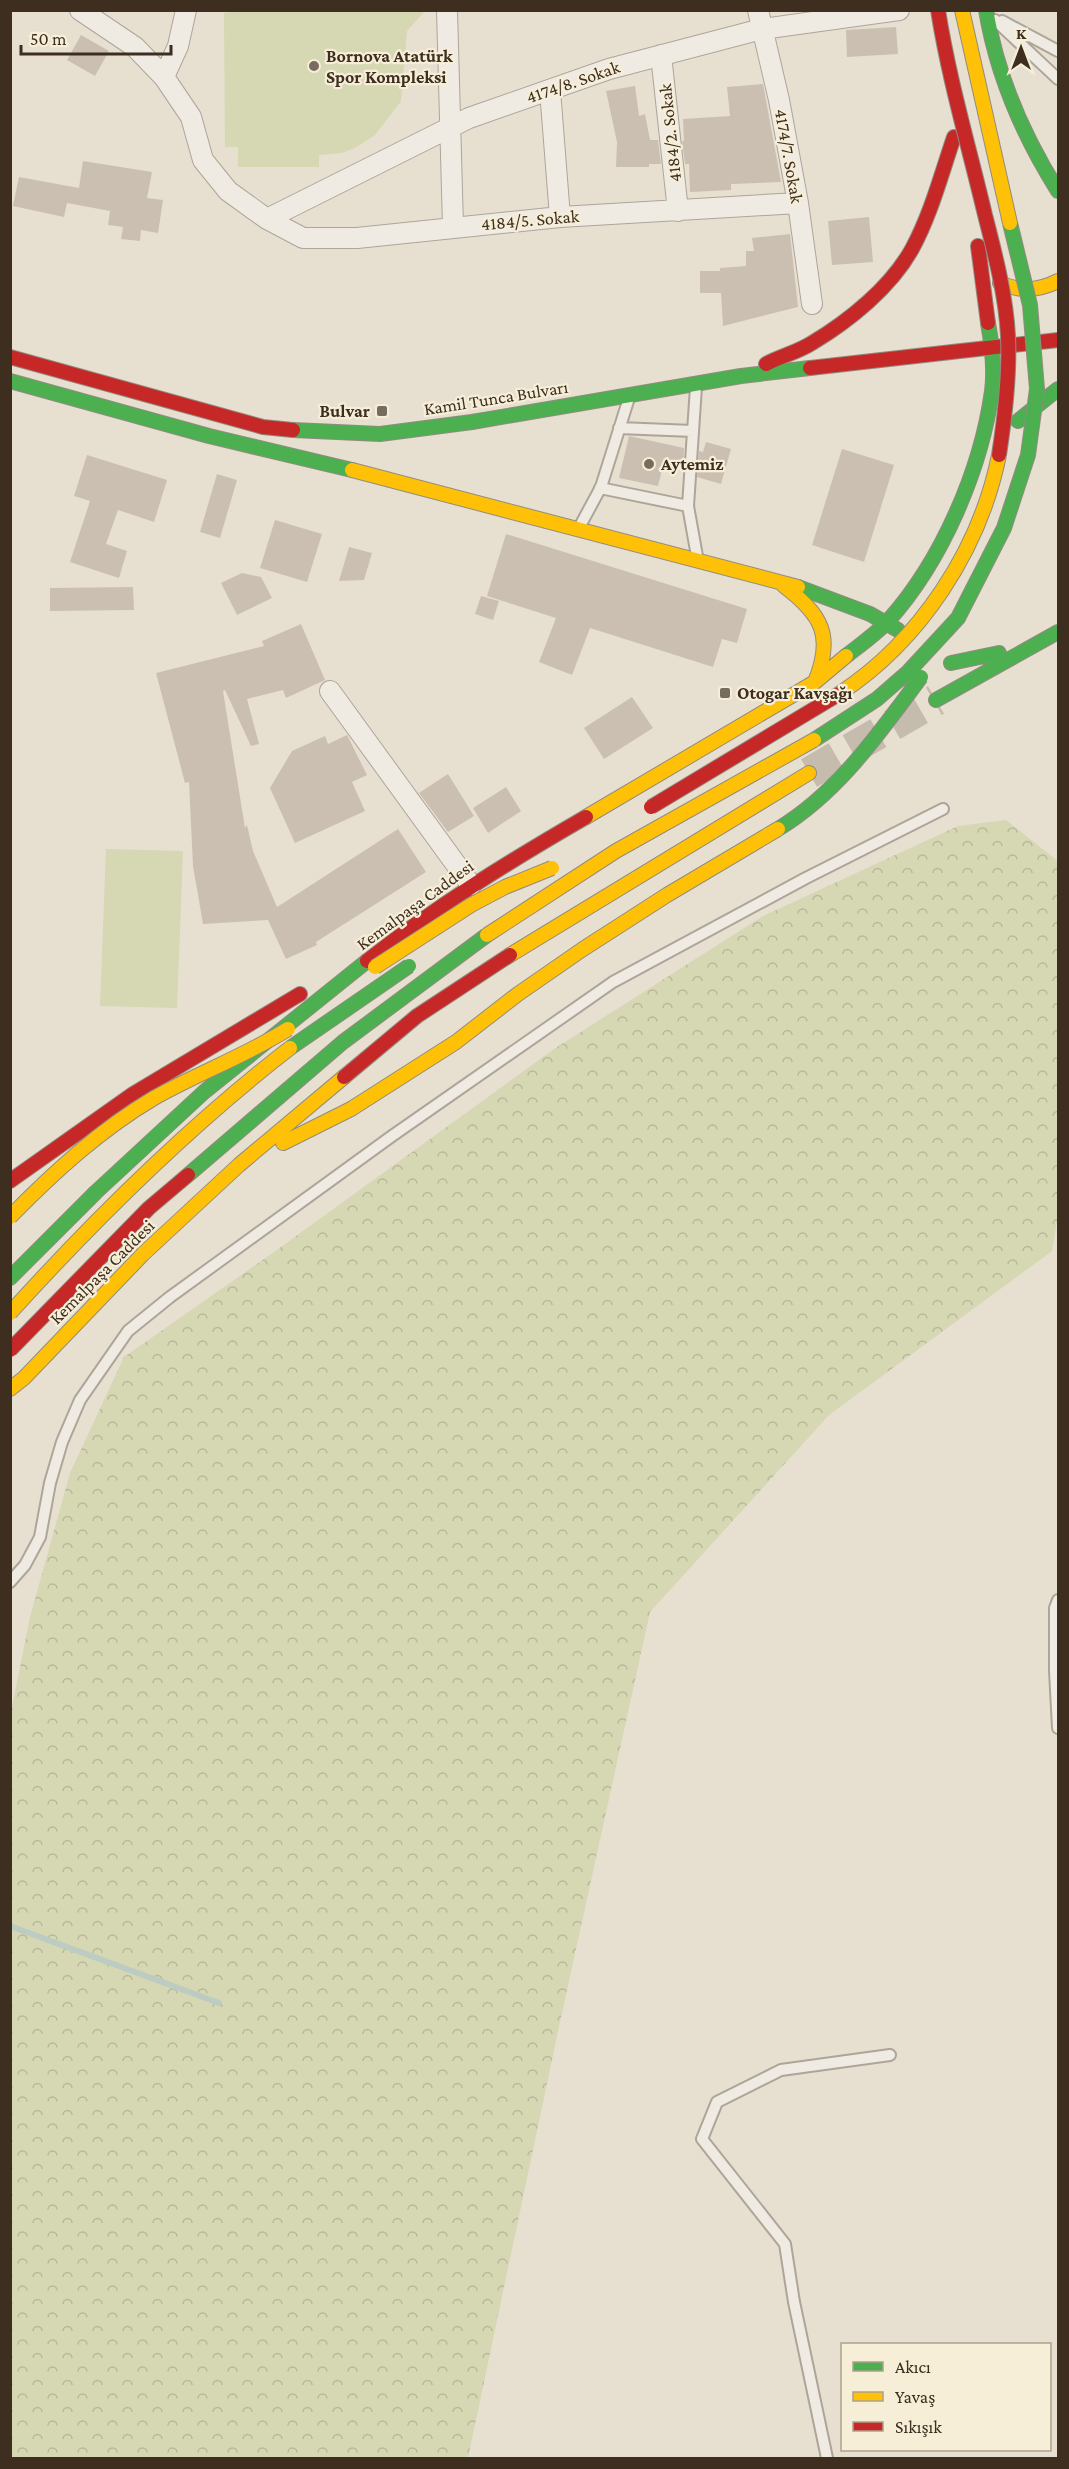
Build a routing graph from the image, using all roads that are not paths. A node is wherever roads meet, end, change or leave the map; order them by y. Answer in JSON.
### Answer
{"nodes":[{"id":1,"x":80,"y":10,"type":"edge"},
{"id":2,"x":186,"y":10,"type":"edge"},
{"id":3,"x":447,"y":10,"type":"edge"},
{"id":4,"x":899,"y":10,"type":"edge"},
{"id":5,"x":926,"y":10,"type":"edge"},
{"id":6,"x":938,"y":10,"type":"edge"},
{"id":7,"x":962,"y":10,"type":"edge"},
{"id":8,"x":986,"y":11,"type":"edge"},
{"id":9,"x":760,"y":20,"type":"edge"},
{"id":10,"x":1059,"y":51,"type":"edge"},
{"id":11,"x":661,"y":55,"type":"junction"},
{"id":12,"x":164,"y":77,"type":"junction"},
{"id":13,"x":1059,"y":79,"type":"edge"},
{"id":14,"x":550,"y":90,"type":"junction"},
{"id":15,"x":449,"y":128,"type":"junction"},
{"id":16,"x":954,"y":137,"type":"junction"},
{"id":17,"x":1059,"y":191,"type":"edge"},
{"id":18,"x":798,"y":203,"type":"junction"},
{"id":19,"x":678,"y":211,"type":"junction"},
{"id":20,"x":560,"y":217,"type":"junction"},
{"id":21,"x":267,"y":219,"type":"junction"},
{"id":22,"x":453,"y":227,"type":"junction"},
{"id":23,"x":979,"y":251,"type":"junction"},
{"id":24,"x":1059,"y":281,"type":"edge"},
{"id":25,"x":812,"y":304,"type":"dead end"},
{"id":26,"x":1059,"y":340,"type":"edge"},
{"id":27,"x":993,"y":346,"type":"junction"},
{"id":28,"x":10,"y":357,"type":"edge"},
{"id":29,"x":741,"y":376,"type":"junction"},
{"id":30,"x":10,"y":381,"type":"edge"},
{"id":31,"x":696,"y":383,"type":"junction"},
{"id":32,"x":1059,"y":389,"type":"edge"},
{"id":33,"x":630,"y":395,"type":"junction"},
{"id":34,"x":619,"y":428,"type":"junction"},
{"id":35,"x":693,"y":431,"type":"junction"},
{"id":36,"x":600,"y":488,"type":"junction"},
{"id":37,"x":965,"y":490,"type":"junction"},
{"id":38,"x":688,"y":506,"type":"junction"},
{"id":39,"x":579,"y":529,"type":"junction"},
{"id":40,"x":698,"y":561,"type":"junction"},
{"id":41,"x":781,"y":584,"type":"junction"},
{"id":42,"x":958,"y":618,"type":"junction"},
{"id":43,"x":892,"y":626,"type":"junction"},
{"id":44,"x":1059,"y":632,"type":"edge"},
{"id":45,"x":1029,"y":646,"type":"junction"},
{"id":46,"x":951,"y":663,"type":"dead end"},
{"id":47,"x":815,"y":682,"type":"junction"},
{"id":48,"x":330,"y":690,"type":"dead end"},
{"id":49,"x":936,"y":700,"type":"tunnel mouth"},
{"id":50,"x":809,"y":773,"type":"tunnel mouth"},
{"id":51,"x":943,"y":809,"type":"dead end"},
{"id":52,"x":640,"y":814,"type":"dead end"},
{"id":53,"x":504,"y":865,"type":"junction"},
{"id":54,"x":471,"y":885,"type":"junction"},
{"id":55,"x":483,"y":915,"type":"dead end"},
{"id":56,"x":542,"y":935,"type":"junction"},
{"id":57,"x":399,"y":936,"type":"junction"},
{"id":58,"x":423,"y":956,"type":"dead end"},
{"id":59,"x":239,"y":1165,"type":"junction"},
{"id":60,"x":10,"y":1181,"type":"edge"},
{"id":61,"x":96,"y":1192,"type":"junction"},
{"id":62,"x":10,"y":1217,"type":"edge"},
{"id":63,"x":143,"y":1254,"type":"junction"},
{"id":64,"x":10,"y":1278,"type":"edge"},
{"id":65,"x":10,"y":1312,"type":"edge"},
{"id":66,"x":10,"y":1350,"type":"edge"},
{"id":67,"x":24,"y":1378,"type":"junction"},
{"id":68,"x":10,"y":1389,"type":"edge"},
{"id":69,"x":10,"y":1394,"type":"edge"},
{"id":70,"x":10,"y":1582,"type":"edge"},
{"id":71,"x":1059,"y":1600,"type":"edge"},
{"id":72,"x":1059,"y":1728,"type":"edge"},
{"id":73,"x":890,"y":2055,"type":"dead end"},
{"id":74,"x":827,"y":2458,"type":"edge"}],
"edges":[{"from":1,"to":12,"type":"street","name":"4184/5. Sokak"},
{"from":2,"to":12,"type":"street"},
{"from":3,"to":15,"type":"street"},
{"from":4,"to":9,"type":"street","name":"4174/8. Sokak"},
{"from":5,"to":16,"type":"main road"},
{"from":6,"to":52,"type":"main road","bridge":true},
{"from":7,"to":42,"type":"main road","bridge":true},
{"from":8,"to":10,"type":"lane"},
{"from":8,"to":13,"type":"lane"},
{"from":8,"to":17,"type":"main road"},
{"from":9,"to":11,"type":"street","name":"4174/8. Sokak"},
{"from":9,"to":18,"type":"street","name":"4174/7. Sokak"},
{"from":11,"to":14,"type":"street","name":"4174/8. Sokak"},
{"from":11,"to":19,"type":"street","name":"4184/2. Sokak"},
{"from":12,"to":21,"type":"street","name":"4184/5. Sokak"},
{"from":14,"to":15,"type":"street","name":"4174/8. Sokak"},
{"from":14,"to":20,"type":"street"},
{"from":15,"to":21,"type":"street","name":"4174/8. Sokak"},
{"from":15,"to":22,"type":"street"},
{"from":16,"to":23,"type":"main road"},
{"from":16,"to":29,"type":"main road"},
{"from":18,"to":19,"type":"street","name":"4184/5. Sokak"},
{"from":18,"to":25,"type":"street","name":"4174/7. Sokak"},
{"from":19,"to":20,"type":"street","name":"4184/5. Sokak"},
{"from":20,"to":22,"type":"street","name":"4184/5. Sokak"},
{"from":21,"to":22,"type":"street","name":"4184/5. Sokak"},
{"from":23,"to":24,"type":"main road"},
{"from":23,"to":27,"type":"main road"},
{"from":26,"to":27,"type":"main road"},
{"from":27,"to":29,"type":"main road","name":"Kamil Tunca Bulvarı"},
{"from":27,"to":37,"type":"main road"},
{"from":28,"to":33,"type":"main road","name":"Kamil Tunca Bulvarı"},
{"from":29,"to":31,"type":"main road","name":"Kamil Tunca Bulvarı"},
{"from":30,"to":39,"type":"main road"},
{"from":31,"to":33,"type":"main road","name":"Kamil Tunca Bulvarı"},
{"from":31,"to":35,"type":"lane"},
{"from":32,"to":37,"type":"main road"},
{"from":33,"to":34,"type":"lane"},
{"from":34,"to":35,"type":"lane"},
{"from":34,"to":36,"type":"lane"},
{"from":35,"to":38,"type":"lane"},
{"from":36,"to":38,"type":"lane"},
{"from":36,"to":39,"type":"lane"},
{"from":37,"to":43,"type":"main road","name":"Kemalpaşa Caddesi"},
{"from":38,"to":40,"type":"lane"},
{"from":39,"to":40,"type":"main road"},
{"from":40,"to":41,"type":"main road"},
{"from":41,"to":43,"type":"main road"},
{"from":41,"to":47,"type":"main road"},
{"from":42,"to":59,"type":"main road","bridge":true},
{"from":42,"to":66,"type":"main road","bridge":true},
{"from":43,"to":47,"type":"main road","name":"Kemalpaşa Caddesi"},
{"from":44,"to":45,"type":"main road"},
{"from":45,"to":46,"type":"main road"},
{"from":45,"to":49,"type":"main road"},
{"from":47,"to":53,"type":"main road","name":"Kemalpaşa Caddesi"},
{"from":48,"to":54,"type":"street"},
{"from":50,"to":56,"type":"main road","name":"Kemalpaşa Caddesi"},
{"from":51,"to":70,"type":"lane"},
{"from":53,"to":54,"type":"main road","name":"Kemalpaşa Caddesi"},
{"from":53,"to":56,"type":"main road"},
{"from":54,"to":57,"type":"main road","name":"Kemalpaşa Caddesi"},
{"from":55,"to":62,"type":"main road","bridge":true},
{"from":56,"to":59,"type":"main road","name":"Kemalpaşa Caddesi"},
{"from":57,"to":60,"type":"main road"},
{"from":57,"to":61,"type":"main road","name":"Kemalpaşa Caddesi"},
{"from":58,"to":65,"type":"main road","bridge":true},
{"from":59,"to":63,"type":"main road","name":"Kemalpaşa Caddesi"},
{"from":61,"to":63,"type":"main road"},
{"from":61,"to":64,"type":"main road","name":"Kemalpaşa Caddesi"},
{"from":63,"to":67,"type":"main road","name":"Kemalpaşa Caddesi"},
{"from":67,"to":68,"type":"main road","name":"Kemalpaşa Caddesi"},
{"from":67,"to":69,"type":"main road"},
{"from":71,"to":72,"type":"lane"},
{"from":73,"to":74,"type":"lane"}]}
